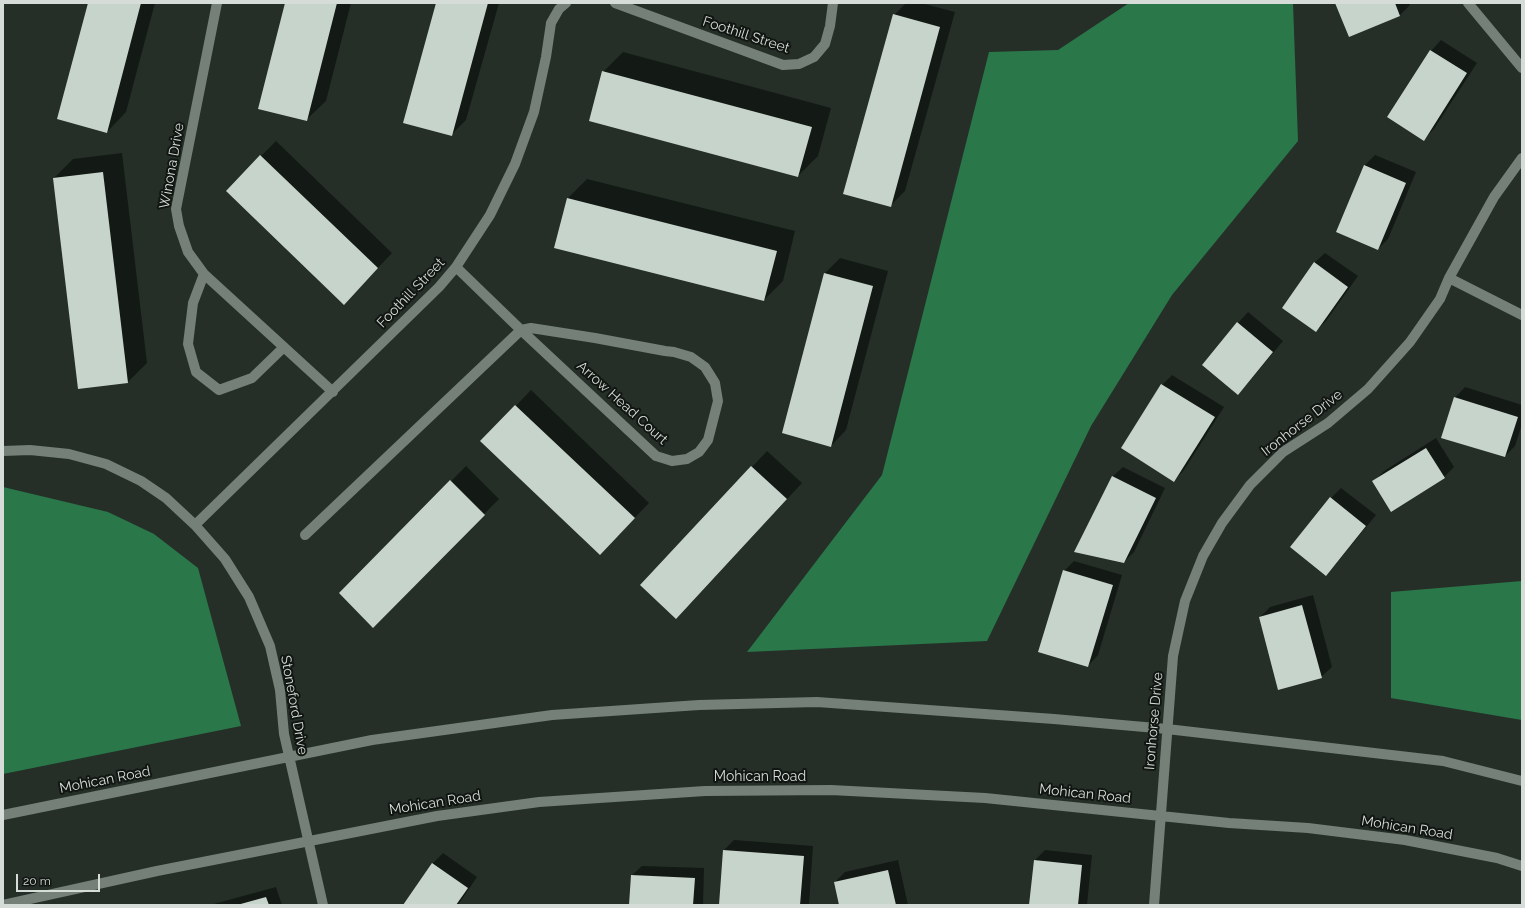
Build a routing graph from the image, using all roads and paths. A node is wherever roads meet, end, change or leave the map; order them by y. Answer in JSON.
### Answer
{"nodes":[{"id":1,"x":217,"y":3,"type":"edge"},
{"id":2,"x":566,"y":3,"type":"edge"},
{"id":3,"x":615,"y":3,"type":"edge"},
{"id":4,"x":833,"y":3,"type":"edge"},
{"id":5,"x":1468,"y":3,"type":"edge"},
{"id":6,"x":1522,"y":68,"type":"edge"},
{"id":7,"x":1522,"y":158,"type":"edge"},
{"id":8,"x":456,"y":267,"type":"junction"},
{"id":9,"x":204,"y":274,"type":"junction"},
{"id":10,"x":1450,"y":278,"type":"junction"},
{"id":11,"x":1522,"y":315,"type":"edge"},
{"id":12,"x":522,"y":330,"type":"junction"},
{"id":13,"x":284,"y":347,"type":"junction"},
{"id":14,"x":332,"y":392,"type":"junction"},
{"id":15,"x":3,"y":451,"type":"edge"},
{"id":16,"x":195,"y":525,"type":"junction"},
{"id":17,"x":305,"y":535,"type":"dead end"},
{"id":18,"x":1167,"y":729,"type":"junction"},
{"id":19,"x":288,"y":757,"type":"junction"},
{"id":20,"x":1522,"y":781,"type":"edge"},
{"id":21,"x":3,"y":815,"type":"edge"},
{"id":22,"x":1161,"y":816,"type":"junction"},
{"id":23,"x":308,"y":841,"type":"junction"},
{"id":24,"x":1522,"y":866,"type":"edge"},
{"id":25,"x":3,"y":905,"type":"edge"},
{"id":26,"x":323,"y":905,"type":"edge"},
{"id":27,"x":1154,"y":905,"type":"edge"}],
"edges":[{"from":1,"to":9,"type":"street","name":"Winona Drive"},
{"from":2,"to":8,"type":"street","name":"Foothill Street"},
{"from":3,"to":4,"type":"street","name":"Foothill Street"},
{"from":5,"to":6,"type":"street"},
{"from":7,"to":10,"type":"street","name":"Ironhorse Drive"},
{"from":8,"to":12,"type":"street","name":"Arrow Head Court"},
{"from":8,"to":14,"type":"street","name":"Foothill Street"},
{"from":9,"to":13,"type":"street","name":"Winona Drive"},
{"from":9,"to":13,"type":"street"},
{"from":10,"to":11,"type":"street"},
{"from":10,"to":18,"type":"street","name":"Ironhorse Drive"},
{"from":12,"to":12,"type":"street","name":"Arrow Head Court"},
{"from":12,"to":17,"type":"street"},
{"from":13,"to":14,"type":"street","name":"Winona Drive"},
{"from":14,"to":16,"type":"street","name":"Foothill Street"},
{"from":15,"to":16,"type":"street","name":"Stoneford Drive"},
{"from":16,"to":19,"type":"street","name":"Stoneford Drive"},
{"from":18,"to":19,"type":"street","name":"Mohican Road"},
{"from":18,"to":20,"type":"street","name":"Mohican Road"},
{"from":18,"to":22,"type":"street","name":"Ironhorse Drive"},
{"from":19,"to":21,"type":"street","name":"Mohican Road"},
{"from":19,"to":23,"type":"street","name":"Stoneford Drive"},
{"from":22,"to":23,"type":"street","name":"Mohican Road"},
{"from":22,"to":24,"type":"street","name":"Mohican Road"},
{"from":22,"to":27,"type":"street","name":"Ironhorse Drive"},
{"from":23,"to":25,"type":"street","name":"Mohican Road"},
{"from":23,"to":26,"type":"street","name":"Stoneford Drive"}]}
